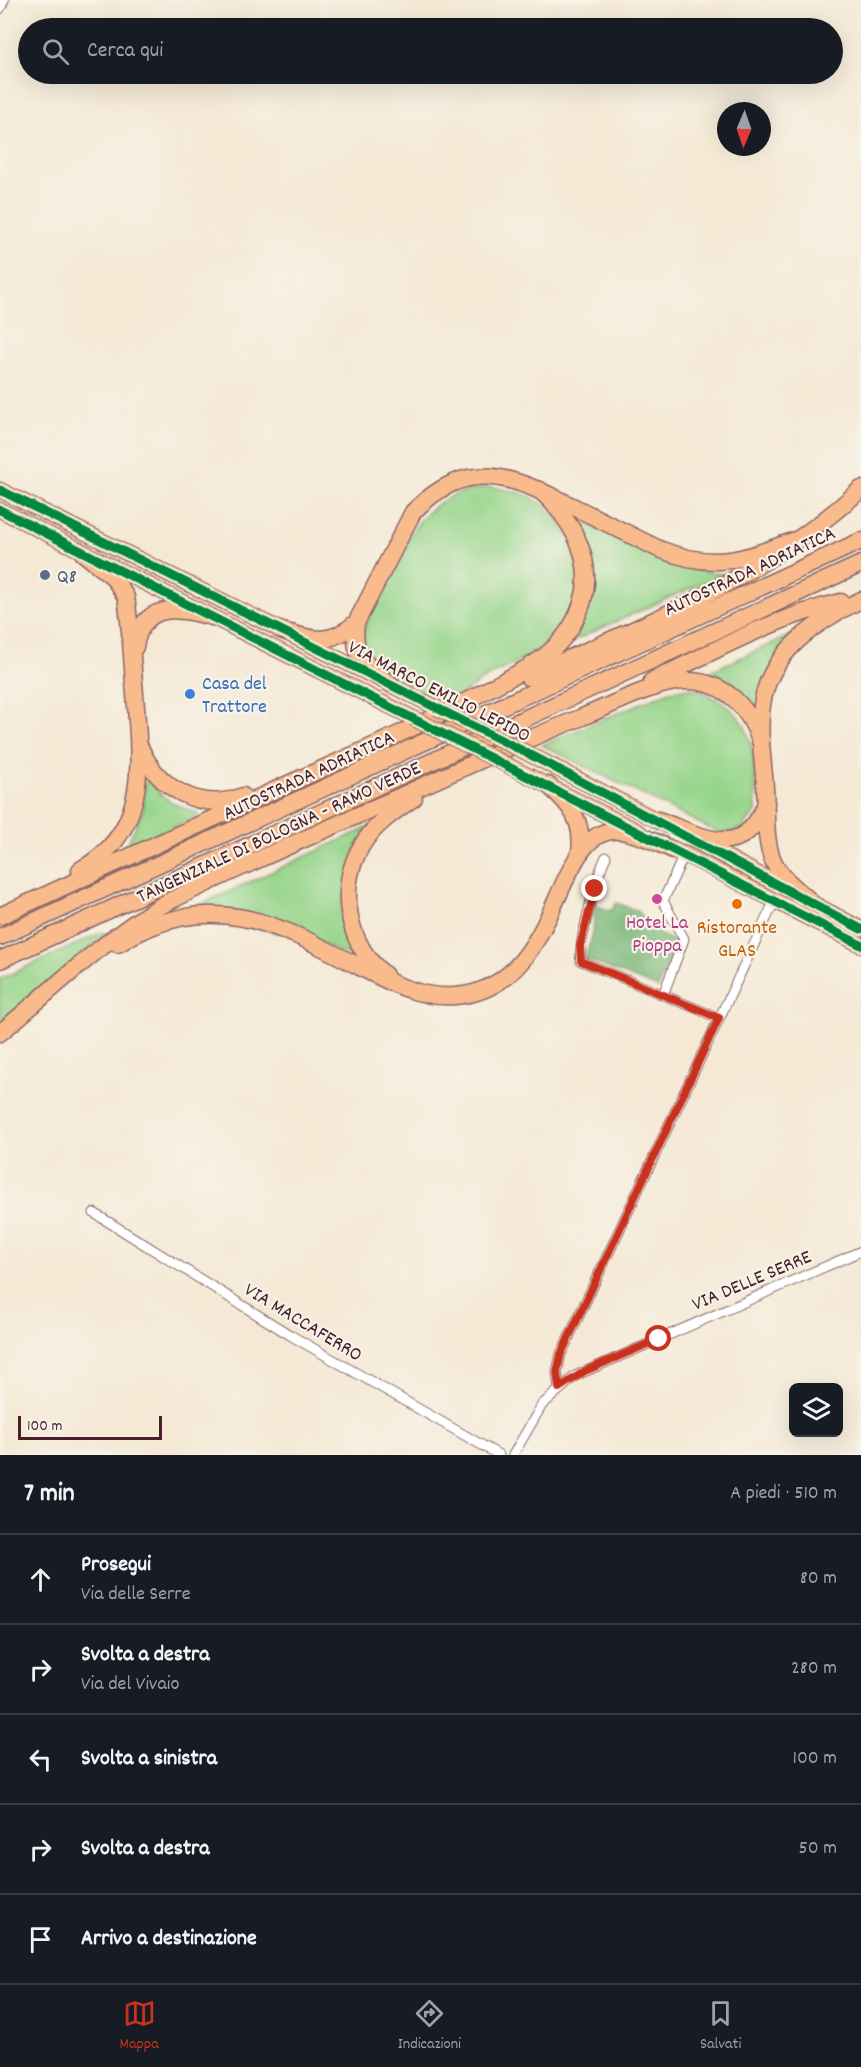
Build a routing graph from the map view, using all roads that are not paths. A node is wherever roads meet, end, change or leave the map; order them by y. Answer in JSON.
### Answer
{"nodes":[{"id":1,"x":4,"y":0,"type":"edge"},
{"id":2,"x":0,"y":9,"type":"edge"},
{"id":3,"x":861,"y":489,"type":"edge"},
{"id":4,"x":0,"y":490,"type":"edge"},
{"id":5,"x":540,"y":490,"type":"junction"},
{"id":6,"x":0,"y":510,"type":"edge"},
{"id":7,"x":804,"y":537,"type":"junction"},
{"id":8,"x":861,"y":541,"type":"edge"},
{"id":9,"x":83,"y":553,"type":"junction"},
{"id":10,"x":861,"y":564,"type":"edge"},
{"id":11,"x":861,"y":575,"type":"edge"},
{"id":12,"x":861,"y":598,"type":"edge"},
{"id":13,"x":762,"y":609,"type":"junction"},
{"id":14,"x":211,"y":617,"type":"junction"},
{"id":15,"x":357,"y":622,"type":"junction"},
{"id":16,"x":280,"y":630,"type":"junction"},
{"id":17,"x":133,"y":669,"type":"junction"},
{"id":18,"x":392,"y":685,"type":"junction"},
{"id":19,"x":460,"y":704,"type":"junction"},
{"id":20,"x":534,"y":736,"type":"junction"},
{"id":21,"x":392,"y":737,"type":"junction"},
{"id":22,"x":761,"y":743,"type":"junction"},
{"id":23,"x":139,"y":744,"type":"junction"},
{"id":24,"x":468,"y":765,"type":"junction"},
{"id":25,"x":548,"y":785,"type":"junction"},
{"id":26,"x":766,"y":802,"type":"junction"},
{"id":27,"x":658,"y":820,"type":"junction"},
{"id":28,"x":580,"y":853,"type":"junction"},
{"id":29,"x":684,"y":855,"type":"junction"},
{"id":30,"x":606,"y":857,"type":"dead end"},
{"id":31,"x":775,"y":900,"type":"junction"},
{"id":32,"x":809,"y":900,"type":"junction"},
{"id":33,"x":0,"y":915,"type":"edge"},
{"id":34,"x":861,"y":929,"type":"edge"},
{"id":35,"x":0,"y":937,"type":"edge"},
{"id":36,"x":861,"y":945,"type":"edge"},
{"id":37,"x":0,"y":960,"type":"edge"},
{"id":38,"x":397,"y":985,"type":"junction"},
{"id":39,"x":663,"y":994,"type":"junction"},
{"id":40,"x":719,"y":1018,"type":"junction"},
{"id":41,"x":6,"y":1029,"type":"edge"},
{"id":42,"x":94,"y":1213,"type":"dead end"},
{"id":43,"x":861,"y":1251,"type":"edge"},
{"id":44,"x":559,"y":1388,"type":"junction"},
{"id":45,"x":499,"y":1455,"type":"edge"},
{"id":46,"x":513,"y":1455,"type":"edge"}],
"edges":[{"from":1,"to":2,"type":"street"},
{"from":3,"to":7,"type":"highway"},
{"from":4,"to":16,"type":"main road","name":"VIA MARCO EMILIO LEPIDO"},
{"from":5,"to":7,"type":"highway"},
{"from":5,"to":15,"type":"highway"},
{"from":5,"to":19,"type":"highway"},
{"from":6,"to":9,"type":"main road","name":"VIA MARCO EMILIO LEPIDO"},
{"from":7,"to":19,"type":"highway"},
{"from":8,"to":35,"type":"highway","name":"AUTOSTRADA ADRIATICA"},
{"from":9,"to":14,"type":"main road","name":"VIA MARCO EMILIO LEPIDO"},
{"from":9,"to":17,"type":"highway"},
{"from":10,"to":13,"type":"highway","name":"AUTOSTRADA ADRIATICA"},
{"from":11,"to":13,"type":"highway"},
{"from":12,"to":20,"type":"highway"},
{"from":12,"to":22,"type":"highway"},
{"from":13,"to":37,"type":"highway","name":"AUTOSTRADA ADRIATICA"},
{"from":14,"to":17,"type":"highway"},
{"from":14,"to":25,"type":"main road","name":"VIA MARCO EMILIO LEPIDO","bridge":true},
{"from":15,"to":16,"type":"highway"},
{"from":15,"to":18,"type":"highway"},
{"from":16,"to":18,"type":"main road","name":"VIA MARCO EMILIO LEPIDO"},
{"from":17,"to":23,"type":"highway"},
{"from":18,"to":27,"type":"main road","name":"VIA MARCO EMILIO LEPIDO","bridge":true},
{"from":19,"to":21,"type":"highway","name":"TANGENZIALE DI BOLOGNA - RAMO VERDE"},
{"from":20,"to":22,"type":"highway"},
{"from":20,"to":24,"type":"highway","name":"TANGENZIALE DI BOLOGNA - RAMO VERDE"},
{"from":21,"to":23,"type":"highway"},
{"from":21,"to":33,"type":"highway","name":"TANGENZIALE DI BOLOGNA - RAMO VERDE"},
{"from":22,"to":26,"type":"highway"},
{"from":23,"to":33,"type":"highway"},
{"from":24,"to":38,"type":"highway"},
{"from":24,"to":41,"type":"highway","name":"TANGENZIALE DI BOLOGNA - RAMO VERDE"},
{"from":25,"to":28,"type":"highway"},
{"from":25,"to":29,"type":"main road","name":"VIA MARCO EMILIO LEPIDO"},
{"from":26,"to":27,"type":"highway"},
{"from":26,"to":32,"type":"highway"},
{"from":27,"to":32,"type":"main road","name":"VIA MARCO EMILIO LEPIDO"},
{"from":28,"to":29,"type":"highway"},
{"from":28,"to":38,"type":"highway"},
{"from":29,"to":31,"type":"main road","name":"VIA MARCO EMILIO LEPIDO"},
{"from":29,"to":39,"type":"street"},
{"from":30,"to":39,"type":"street"},
{"from":31,"to":36,"type":"main road","name":"VIA MARCO EMILIO LEPIDO"},
{"from":31,"to":40,"type":"street"},
{"from":32,"to":34,"type":"main road","name":"VIA MARCO EMILIO LEPIDO"},
{"from":38,"to":41,"type":"highway"},
{"from":39,"to":40,"type":"street"},
{"from":40,"to":44,"type":"street"},
{"from":42,"to":45,"type":"street","name":"VIA MACCAFERRO"},
{"from":43,"to":44,"type":"street","name":"VIA DELLE SERRE"},
{"from":44,"to":46,"type":"street","name":"VIA DELLE SERRE"}]}
